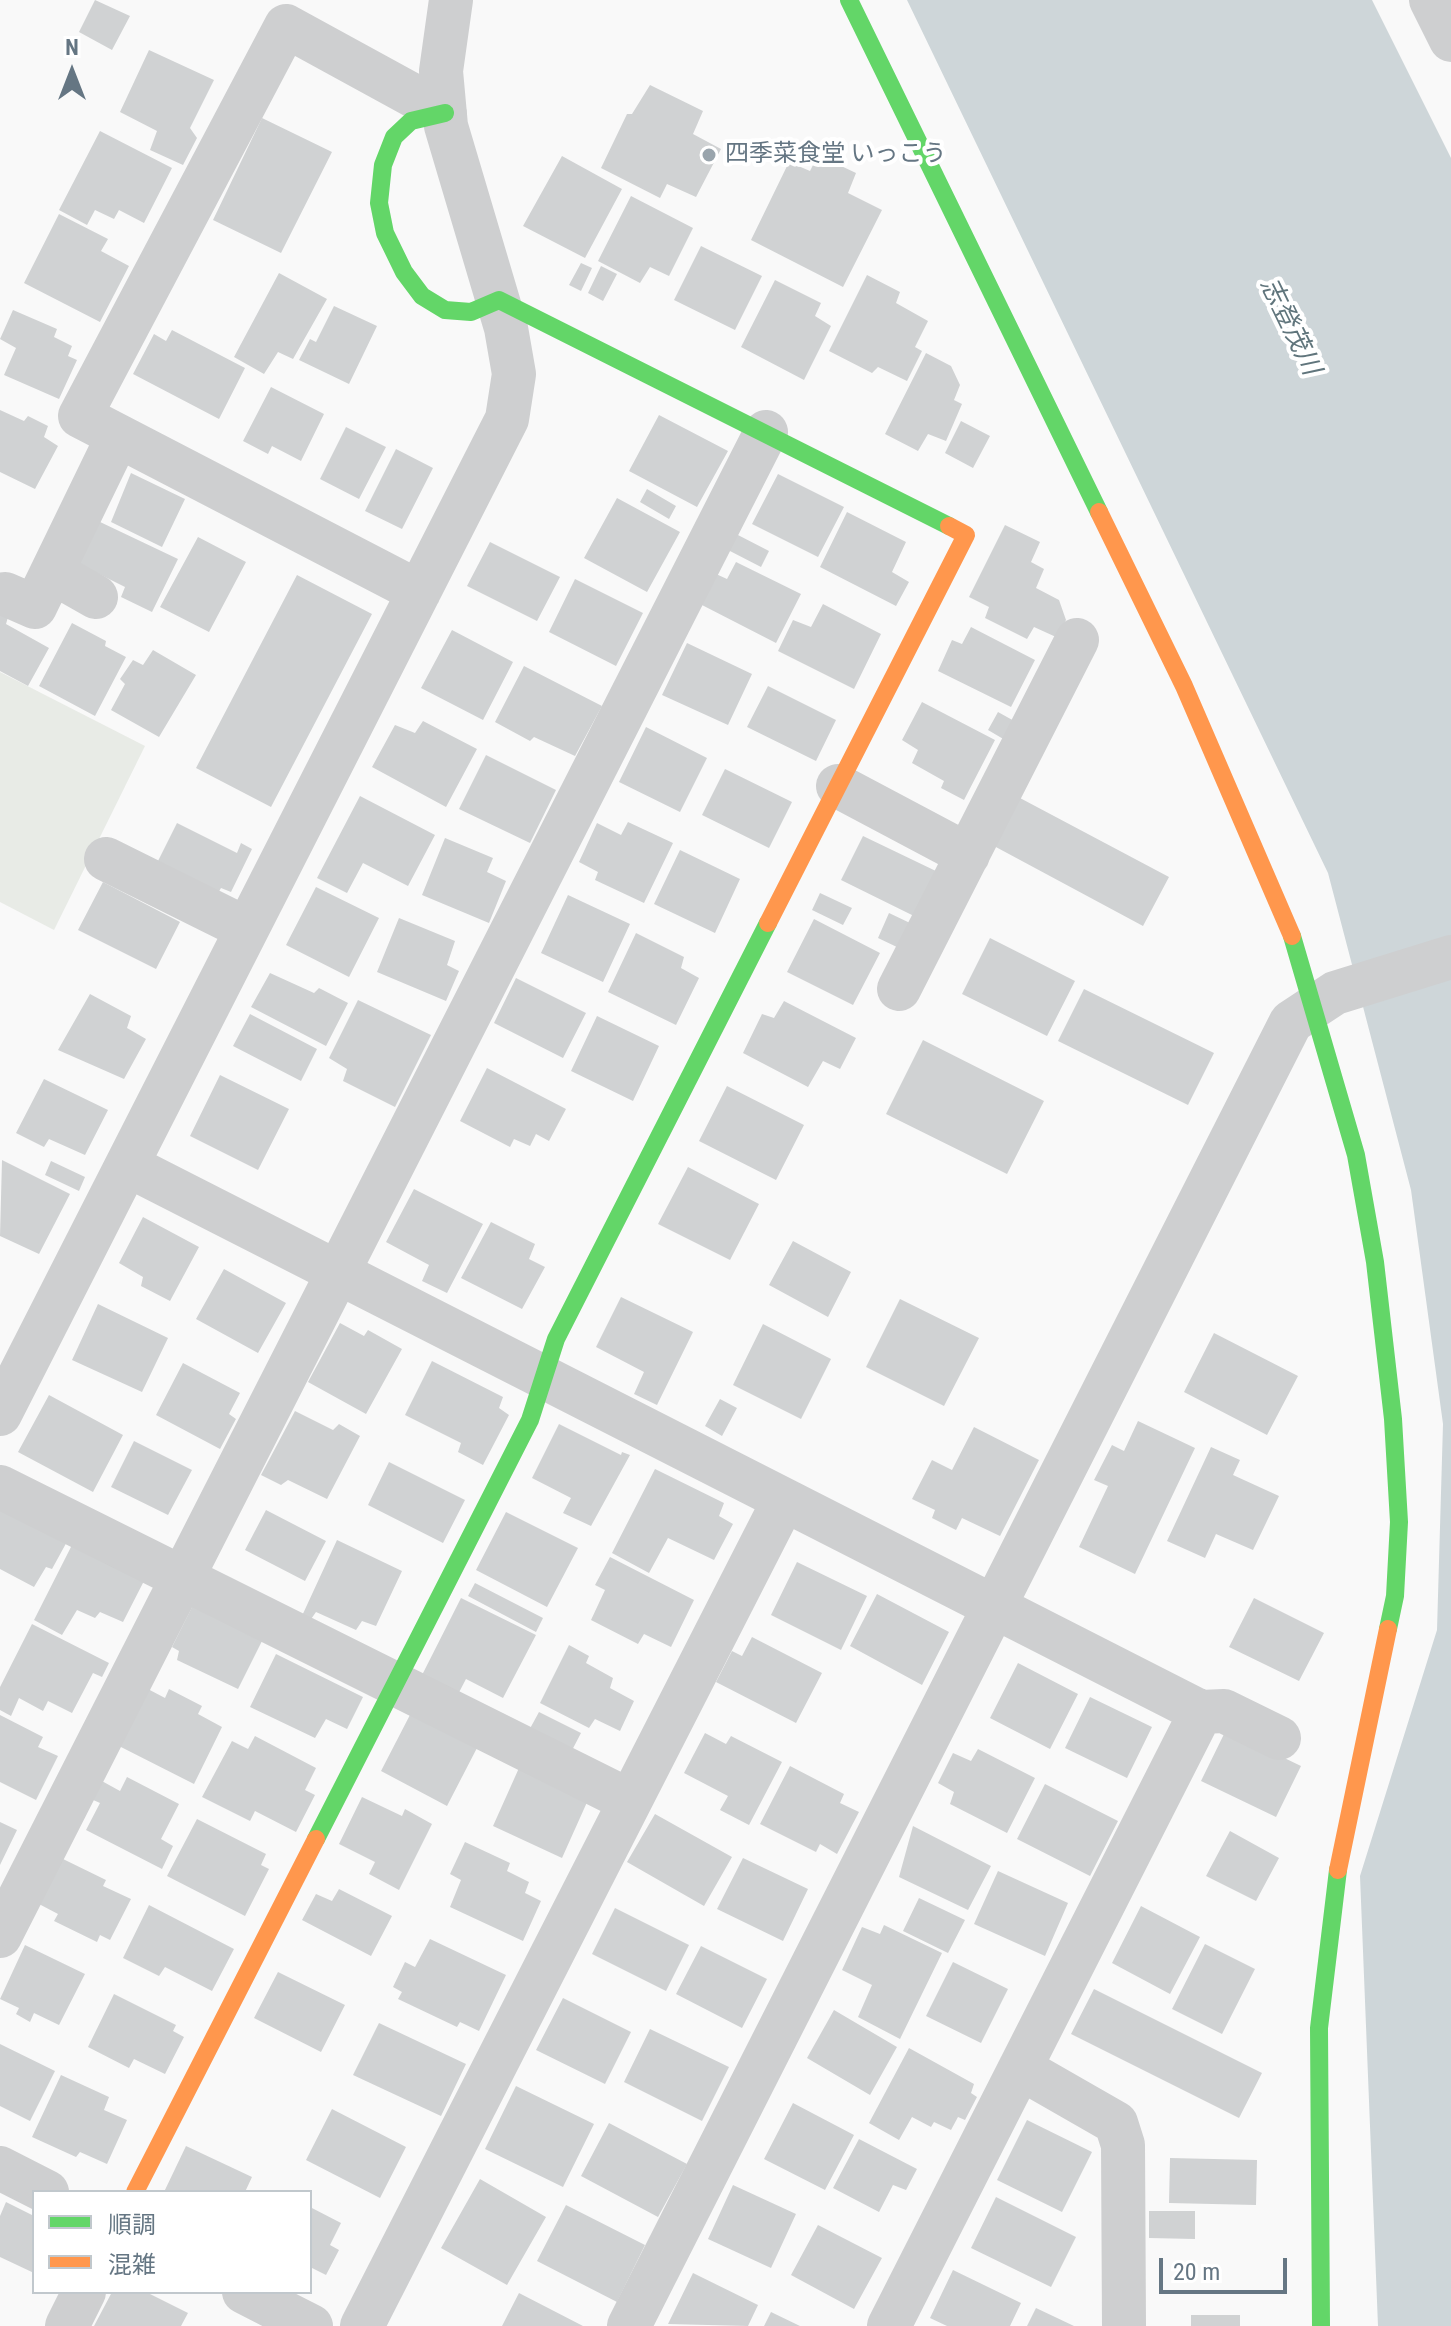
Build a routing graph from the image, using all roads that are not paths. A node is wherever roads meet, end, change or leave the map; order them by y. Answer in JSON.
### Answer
{"nodes":[{"id":1,"x":451,"y":0,"type":"edge"},
{"id":2,"x":849,"y":0,"type":"edge"},
{"id":3,"x":1431,"y":0,"type":"edge"},
{"id":4,"x":1451,"y":40,"type":"edge"},
{"id":5,"x":445,"y":113,"type":"junction"},
{"id":6,"x":499,"y":300,"type":"junction"},
{"id":7,"x":766,"y":432,"type":"junction"},
{"id":8,"x":118,"y":436,"type":"junction"},
{"id":9,"x":52,"y":572,"type":"junction"},
{"id":10,"x":419,"y":592,"type":"junction"},
{"id":11,"x":5,"y":594,"type":"dead end"},
{"id":12,"x":96,"y":597,"type":"dead end"},
{"id":13,"x":1077,"y":640,"type":"dead end"},
{"id":14,"x":838,"y":786,"type":"junction"},
{"id":15,"x":968,"y":855,"type":"junction"},
{"id":16,"x":106,"y":859,"type":"dead end"},
{"id":17,"x":247,"y":929,"type":"junction"},
{"id":18,"x":1451,"y":957,"type":"edge"},
{"id":19,"x":899,"y":989,"type":"dead end"},
{"id":20,"x":1324,"y":1001,"type":"junction"},
{"id":21,"x":127,"y":1165,"type":"junction"},
{"id":22,"x":338,"y":1272,"type":"junction"},
{"id":23,"x":544,"y":1377,"type":"junction"},
{"id":24,"x":0,"y":1414,"type":"edge"},
{"id":25,"x":0,"y":1487,"type":"edge"},
{"id":26,"x":784,"y":1500,"type":"junction"},
{"id":27,"x":183,"y":1578,"type":"junction"},
{"id":28,"x":994,"y":1607,"type":"junction"},
{"id":29,"x":395,"y":1684,"type":"junction"},
{"id":30,"x":1201,"y":1712,"type":"junction"},
{"id":31,"x":1279,"y":1738,"type":"dead end"},
{"id":32,"x":630,"y":1801,"type":"junction"},
{"id":33,"x":0,"y":1936,"type":"edge"},
{"id":34,"x":1020,"y":2068,"type":"junction"},
{"id":35,"x":0,"y":2168,"type":"edge"},
{"id":36,"x":43,"y":2190,"type":"edge"},
{"id":37,"x":136,"y":2190,"type":"edge"},
{"id":38,"x":83,"y":2294,"type":"edge"},
{"id":39,"x":248,"y":2294,"type":"edge"},
{"id":40,"x":67,"y":2326,"type":"edge"},
{"id":41,"x":311,"y":2326,"type":"edge"},
{"id":42,"x":362,"y":2326,"type":"edge"},
{"id":43,"x":629,"y":2326,"type":"edge"},
{"id":44,"x":889,"y":2326,"type":"edge"},
{"id":45,"x":1124,"y":2326,"type":"edge"},
{"id":46,"x":1321,"y":2326,"type":"edge"}],
"edges":[{"from":1,"to":5,"type":"street"},
{"from":2,"to":20,"type":"street"},
{"from":3,"to":4,"type":"street"},
{"from":5,"to":6,"type":"street"},
{"from":5,"to":6,"type":"street"},
{"from":5,"to":8,"type":"street"},
{"from":6,"to":7,"type":"street"},
{"from":6,"to":10,"type":"street"},
{"from":7,"to":14,"type":"street"},
{"from":7,"to":22,"type":"street"},
{"from":8,"to":9,"type":"street"},
{"from":8,"to":10,"type":"street"},
{"from":9,"to":11,"type":"street"},
{"from":9,"to":12,"type":"street"},
{"from":10,"to":17,"type":"street"},
{"from":13,"to":15,"type":"street"},
{"from":14,"to":15,"type":"street"},
{"from":14,"to":23,"type":"street"},
{"from":15,"to":19,"type":"street"},
{"from":16,"to":17,"type":"street"},
{"from":17,"to":21,"type":"street"},
{"from":18,"to":20,"type":"street"},
{"from":20,"to":28,"type":"street"},
{"from":20,"to":46,"type":"street"},
{"from":21,"to":22,"type":"street"},
{"from":21,"to":24,"type":"street"},
{"from":22,"to":23,"type":"street"},
{"from":22,"to":27,"type":"street"},
{"from":23,"to":26,"type":"street"},
{"from":23,"to":29,"type":"street"},
{"from":25,"to":27,"type":"street"},
{"from":26,"to":28,"type":"street"},
{"from":26,"to":32,"type":"street"},
{"from":27,"to":29,"type":"street"},
{"from":27,"to":33,"type":"street"},
{"from":28,"to":30,"type":"street"},
{"from":28,"to":43,"type":"street"},
{"from":29,"to":32,"type":"street"},
{"from":29,"to":37,"type":"street"},
{"from":30,"to":31,"type":"street"},
{"from":30,"to":34,"type":"street"},
{"from":32,"to":42,"type":"street"},
{"from":34,"to":44,"type":"street"},
{"from":34,"to":45,"type":"street"},
{"from":35,"to":36,"type":"street"},
{"from":38,"to":40,"type":"street"},
{"from":39,"to":41,"type":"street"}]}
